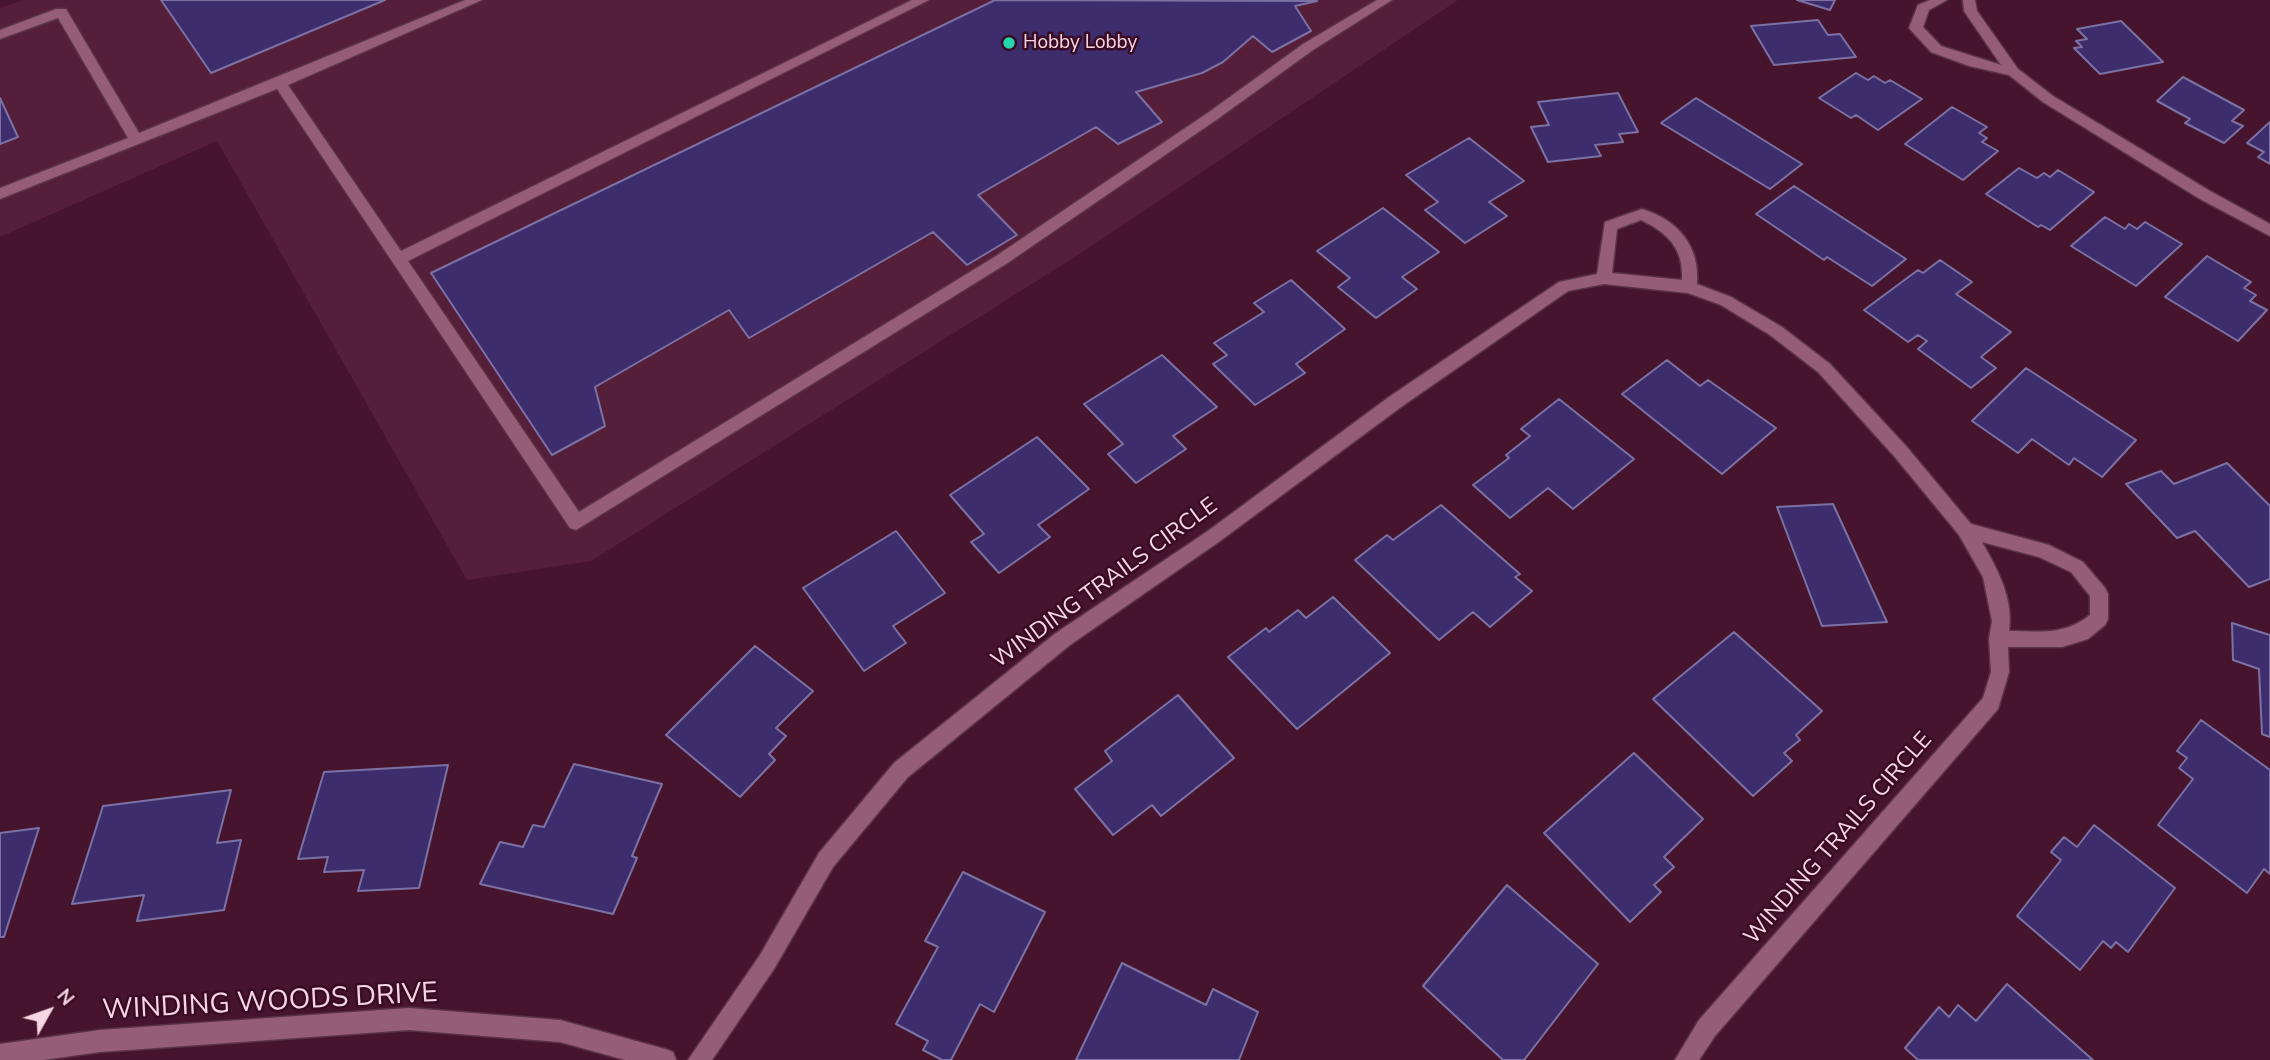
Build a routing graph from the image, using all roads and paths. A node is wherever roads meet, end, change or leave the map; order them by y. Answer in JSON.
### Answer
{"nodes":[{"id":1,"x":476,"y":0,"type":"edge"},
{"id":2,"x":923,"y":0,"type":"edge"},
{"id":3,"x":1385,"y":0,"type":"edge"},
{"id":4,"x":1941,"y":0,"type":"edge"},
{"id":5,"x":1969,"y":0,"type":"edge"},
{"id":6,"x":0,"y":35,"type":"edge"},
{"id":7,"x":2013,"y":72,"type":"junction"},
{"id":8,"x":279,"y":83,"type":"junction"},
{"id":9,"x":135,"y":140,"type":"junction"},
{"id":10,"x":0,"y":194,"type":"edge"},
{"id":11,"x":2270,"y":232,"type":"edge"},
{"id":12,"x":398,"y":259,"type":"junction"},
{"id":13,"x":1604,"y":278,"type":"junction"},
{"id":14,"x":1689,"y":287,"type":"junction"},
{"id":15,"x":1965,"y":530,"type":"junction"},
{"id":16,"x":1998,"y":639,"type":"junction"},
{"id":17,"x":0,"y":1055,"type":"edge"},
{"id":18,"x":665,"y":1060,"type":"edge"},
{"id":19,"x":699,"y":1060,"type":"edge"},
{"id":20,"x":1686,"y":1060,"type":"edge"}],
"edges":[{"from":1,"to":8,"type":"street"},
{"from":2,"to":12,"type":"street"},
{"from":3,"to":12,"type":"street"},
{"from":4,"to":7,"type":"street"},
{"from":5,"to":7,"type":"street"},
{"from":6,"to":9,"type":"street"},
{"from":7,"to":11,"type":"street"},
{"from":8,"to":9,"type":"street"},
{"from":8,"to":12,"type":"street"},
{"from":9,"to":10,"type":"street"},
{"from":13,"to":14,"type":"street","name":"WINDING TRAILS CIRCLE"},
{"from":13,"to":14,"type":"street"},
{"from":13,"to":19,"type":"street","name":"WINDING TRAILS CIRCLE"},
{"from":14,"to":15,"type":"street","name":"WINDING TRAILS CIRCLE"},
{"from":15,"to":16,"type":"street","name":"WINDING TRAILS CIRCLE"},
{"from":15,"to":16,"type":"street"},
{"from":16,"to":20,"type":"street","name":"WINDING TRAILS CIRCLE"},
{"from":17,"to":18,"type":"street","name":"WINDING WOODS DRIVE"}]}
